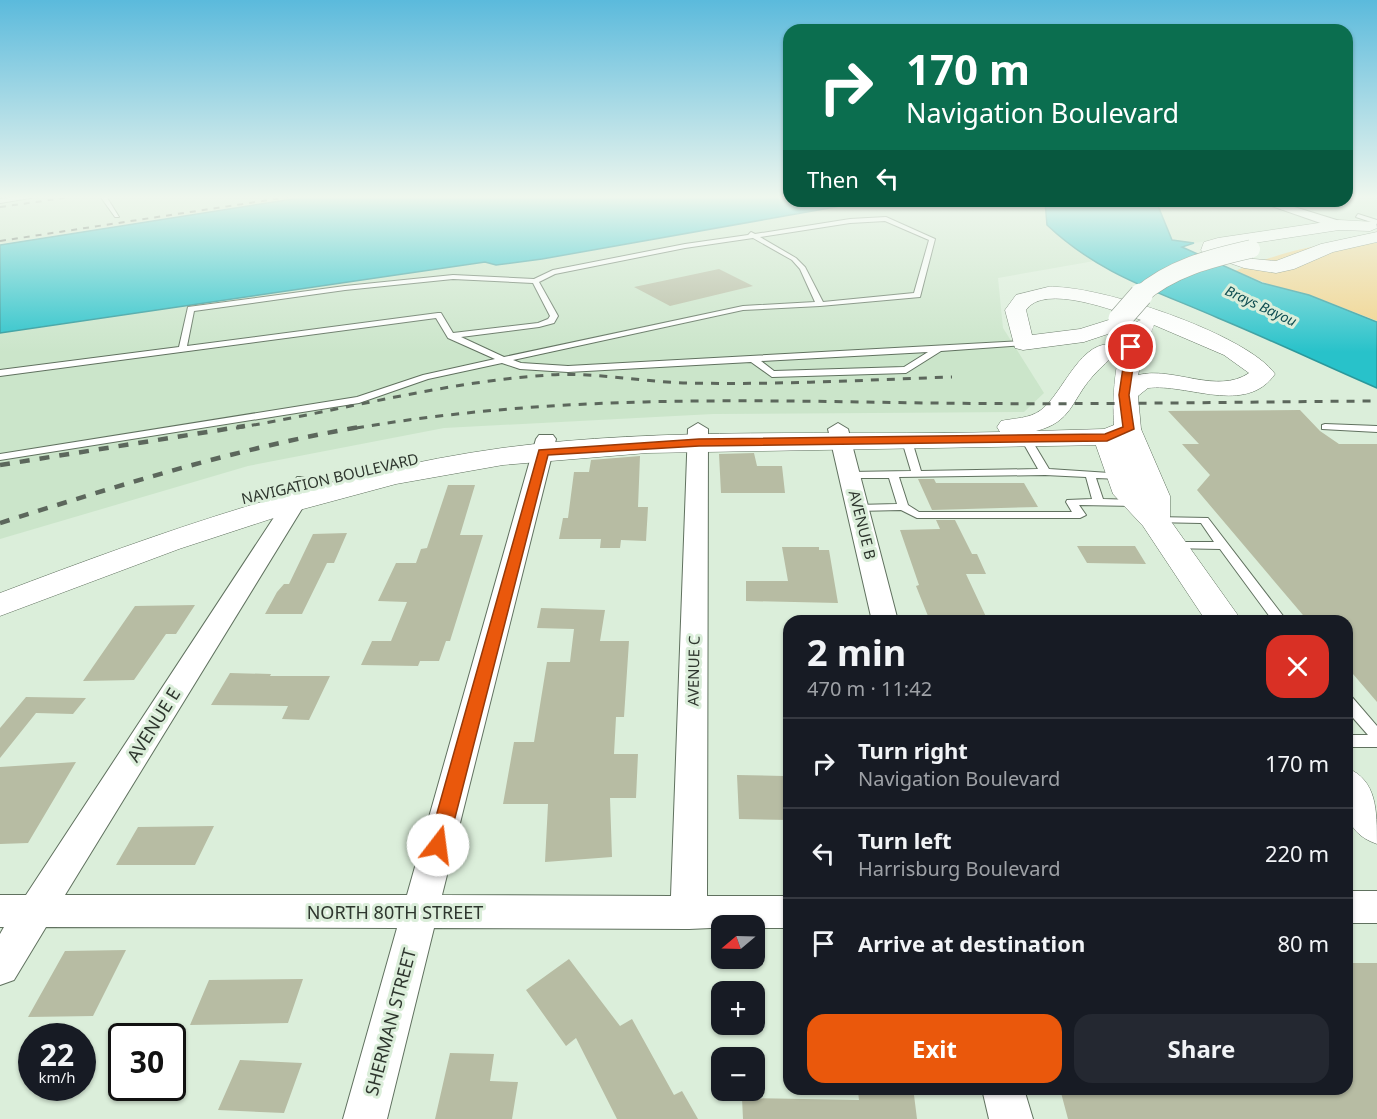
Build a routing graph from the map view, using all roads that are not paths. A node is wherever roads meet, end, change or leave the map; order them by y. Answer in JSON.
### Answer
{"nodes":[{"id":1,"x":677,"y":248,"type":"edge"},
{"id":2,"x":775,"y":248,"type":"edge"},
{"id":3,"x":930,"y":248,"type":"edge"},
{"id":4,"x":1210,"y":248,"type":"edge"},
{"id":5,"x":1273,"y":248,"type":"edge"},
{"id":6,"x":1326,"y":248,"type":"edge"},
{"id":7,"x":1186,"y":274,"type":"junction"},
{"id":8,"x":535,"y":281,"type":"junction"},
{"id":9,"x":820,"y":304,"type":"junction"},
{"id":10,"x":1118,"y":321,"type":"junction"},
{"id":11,"x":451,"y":336,"type":"junction"},
{"id":12,"x":1023,"y":343,"type":"junction"},
{"id":13,"x":1131,"y":347,"type":"junction"},
{"id":14,"x":1231,"y":348,"type":"junction"},
{"id":15,"x":939,"y":349,"type":"junction"},
{"id":16,"x":182,"y":350,"type":"junction"},
{"id":17,"x":1107,"y":350,"type":"junction"},
{"id":18,"x":753,"y":359,"type":"junction"},
{"id":19,"x":503,"y":360,"type":"junction"},
{"id":20,"x":0,"y":373,"type":"edge"},
{"id":21,"x":1079,"y":377,"type":"junction"},
{"id":22,"x":1124,"y":395,"type":"junction"},
{"id":23,"x":1325,"y":426,"type":"dead end"},
{"id":24,"x":1377,"y":429,"type":"edge"},
{"id":25,"x":1118,"y":433,"type":"junction"},
{"id":26,"x":698,"y":436,"type":"junction"},
{"id":27,"x":840,"y":436,"type":"junction"},
{"id":28,"x":1026,"y":439,"type":"junction"},
{"id":29,"x":907,"y":441,"type":"junction"},
{"id":30,"x":545,"y":445,"type":"junction"},
{"id":31,"x":0,"y":457,"type":"edge"},
{"id":32,"x":1045,"y":472,"type":"junction"},
{"id":33,"x":893,"y":474,"type":"junction"},
{"id":34,"x":917,"y":474,"type":"junction"},
{"id":35,"x":1090,"y":474,"type":"junction"},
{"id":36,"x":850,"y":475,"type":"junction"},
{"id":37,"x":1121,"y":476,"type":"junction"},
{"id":38,"x":301,"y":490,"type":"junction"},
{"id":39,"x":1100,"y":502,"type":"junction"},
{"id":40,"x":903,"y":507,"type":"junction"},
{"id":41,"x":857,"y":508,"type":"junction"},
{"id":42,"x":1154,"y":523,"type":"junction"},
{"id":43,"x":1223,"y":545,"type":"junction"},
{"id":44,"x":0,"y":585,"type":"edge"},
{"id":45,"x":0,"y":605,"type":"edge"},
{"id":46,"x":884,"y":615,"type":"edge"},
{"id":47,"x":1220,"y":615,"type":"edge"},
{"id":48,"x":1276,"y":615,"type":"edge"},
{"id":49,"x":1353,"y":708,"type":"edge"},
{"id":50,"x":1377,"y":736,"type":"edge"},
{"id":51,"x":1353,"y":741,"type":"edge"},
{"id":52,"x":1377,"y":741,"type":"edge"},
{"id":53,"x":1353,"y":793,"type":"edge"},
{"id":54,"x":1377,"y":825,"type":"edge"},
{"id":55,"x":1353,"y":907,"type":"edge"},
{"id":56,"x":1377,"y":907,"type":"edge"},
{"id":57,"x":0,"y":911,"type":"edge"},
{"id":58,"x":36,"y":911,"type":"junction"},
{"id":59,"x":783,"y":912,"type":"edge"},
{"id":60,"x":420,"y":913,"type":"junction"},
{"id":61,"x":689,"y":913,"type":"junction"},
{"id":62,"x":0,"y":967,"type":"edge"},
{"id":63,"x":1005,"y":1095,"type":"edge"},
{"id":64,"x":365,"y":1119,"type":"edge"},
{"id":65,"x":1011,"y":1119,"type":"edge"}],
"edges":[{"from":1,"to":8,"type":"lane"},
{"from":2,"to":9,"type":"lane"},
{"from":3,"to":9,"type":"lane"},
{"from":4,"to":6,"type":"main road"},
{"from":5,"to":7,"type":"main road"},
{"from":7,"to":10,"type":"main road","bridge":true},
{"from":7,"to":13,"type":"main road"},
{"from":8,"to":11,"type":"lane"},
{"from":8,"to":16,"type":"lane"},
{"from":9,"to":19,"type":"lane"},
{"from":10,"to":12,"type":"main road"},
{"from":10,"to":17,"type":"main road"},
{"from":11,"to":16,"type":"lane"},
{"from":11,"to":19,"type":"lane"},
{"from":12,"to":14,"type":"main road"},
{"from":12,"to":15,"type":"lane"},
{"from":12,"to":21,"type":"main road"},
{"from":13,"to":14,"type":"main road"},
{"from":13,"to":22,"type":"main road"},
{"from":14,"to":22,"type":"main road"},
{"from":15,"to":18,"type":"lane"},
{"from":15,"to":18,"type":"lane"},
{"from":16,"to":20,"type":"lane"},
{"from":17,"to":21,"type":"main road","name":"NAVIGATION BOULEVARD"},
{"from":17,"to":25,"type":"main road"},
{"from":18,"to":19,"type":"lane"},
{"from":19,"to":31,"type":"lane"},
{"from":21,"to":27,"type":"main road","name":"NAVIGATION BOULEVARD"},
{"from":22,"to":25,"type":"main road"},
{"from":23,"to":24,"type":"lane"},
{"from":25,"to":28,"type":"main road","name":"NAVIGATION BOULEVARD"},
{"from":25,"to":37,"type":"main road"},
{"from":25,"to":42,"type":"main road"},
{"from":26,"to":27,"type":"main road","name":"NAVIGATION BOULEVARD"},
{"from":26,"to":30,"type":"main road","name":"NAVIGATION BOULEVARD"},
{"from":26,"to":61,"type":"street","name":"AVENUE C"},
{"from":27,"to":29,"type":"main road","name":"NAVIGATION BOULEVARD"},
{"from":27,"to":36,"type":"street","name":"AVENUE B"},
{"from":28,"to":29,"type":"main road","name":"NAVIGATION BOULEVARD"},
{"from":28,"to":32,"type":"lane"},
{"from":29,"to":34,"type":"lane"},
{"from":30,"to":38,"type":"main road","name":"NAVIGATION BOULEVARD"},
{"from":30,"to":60,"type":"street","name":"SHERMAN STREET"},
{"from":32,"to":34,"type":"lane"},
{"from":32,"to":35,"type":"lane"},
{"from":33,"to":34,"type":"lane"},
{"from":33,"to":36,"type":"lane"},
{"from":33,"to":40,"type":"lane"},
{"from":35,"to":37,"type":"lane"},
{"from":35,"to":39,"type":"lane"},
{"from":36,"to":41,"type":"street","name":"AVENUE B"},
{"from":37,"to":42,"type":"main road"},
{"from":38,"to":44,"type":"main road","name":"NAVIGATION BOULEVARD"},
{"from":38,"to":45,"type":"main road","name":"NAVIGATION BOULEVARD"},
{"from":38,"to":58,"type":"street","name":"AVENUE E"},
{"from":39,"to":40,"type":"lane"},
{"from":39,"to":42,"type":"lane"},
{"from":40,"to":41,"type":"lane"},
{"from":41,"to":46,"type":"street","name":"AVENUE B"},
{"from":42,"to":43,"type":"lane"},
{"from":42,"to":43,"type":"lane"},
{"from":42,"to":47,"type":"main road"},
{"from":43,"to":48,"type":"lane"},
{"from":49,"to":50,"type":"lane"},
{"from":51,"to":52,"type":"lane"},
{"from":53,"to":54,"type":"main road"},
{"from":55,"to":56,"type":"street"},
{"from":57,"to":58,"type":"street","name":"NORTH 80TH STREET"},
{"from":58,"to":60,"type":"street","name":"NORTH 80TH STREET"},
{"from":58,"to":62,"type":"street","name":"AVENUE E"},
{"from":59,"to":61,"type":"street","name":"NORTH 80TH STREET"},
{"from":60,"to":61,"type":"street","name":"NORTH 80TH STREET"},
{"from":60,"to":64,"type":"street","name":"SHERMAN STREET"},
{"from":63,"to":65,"type":"street"}]}
